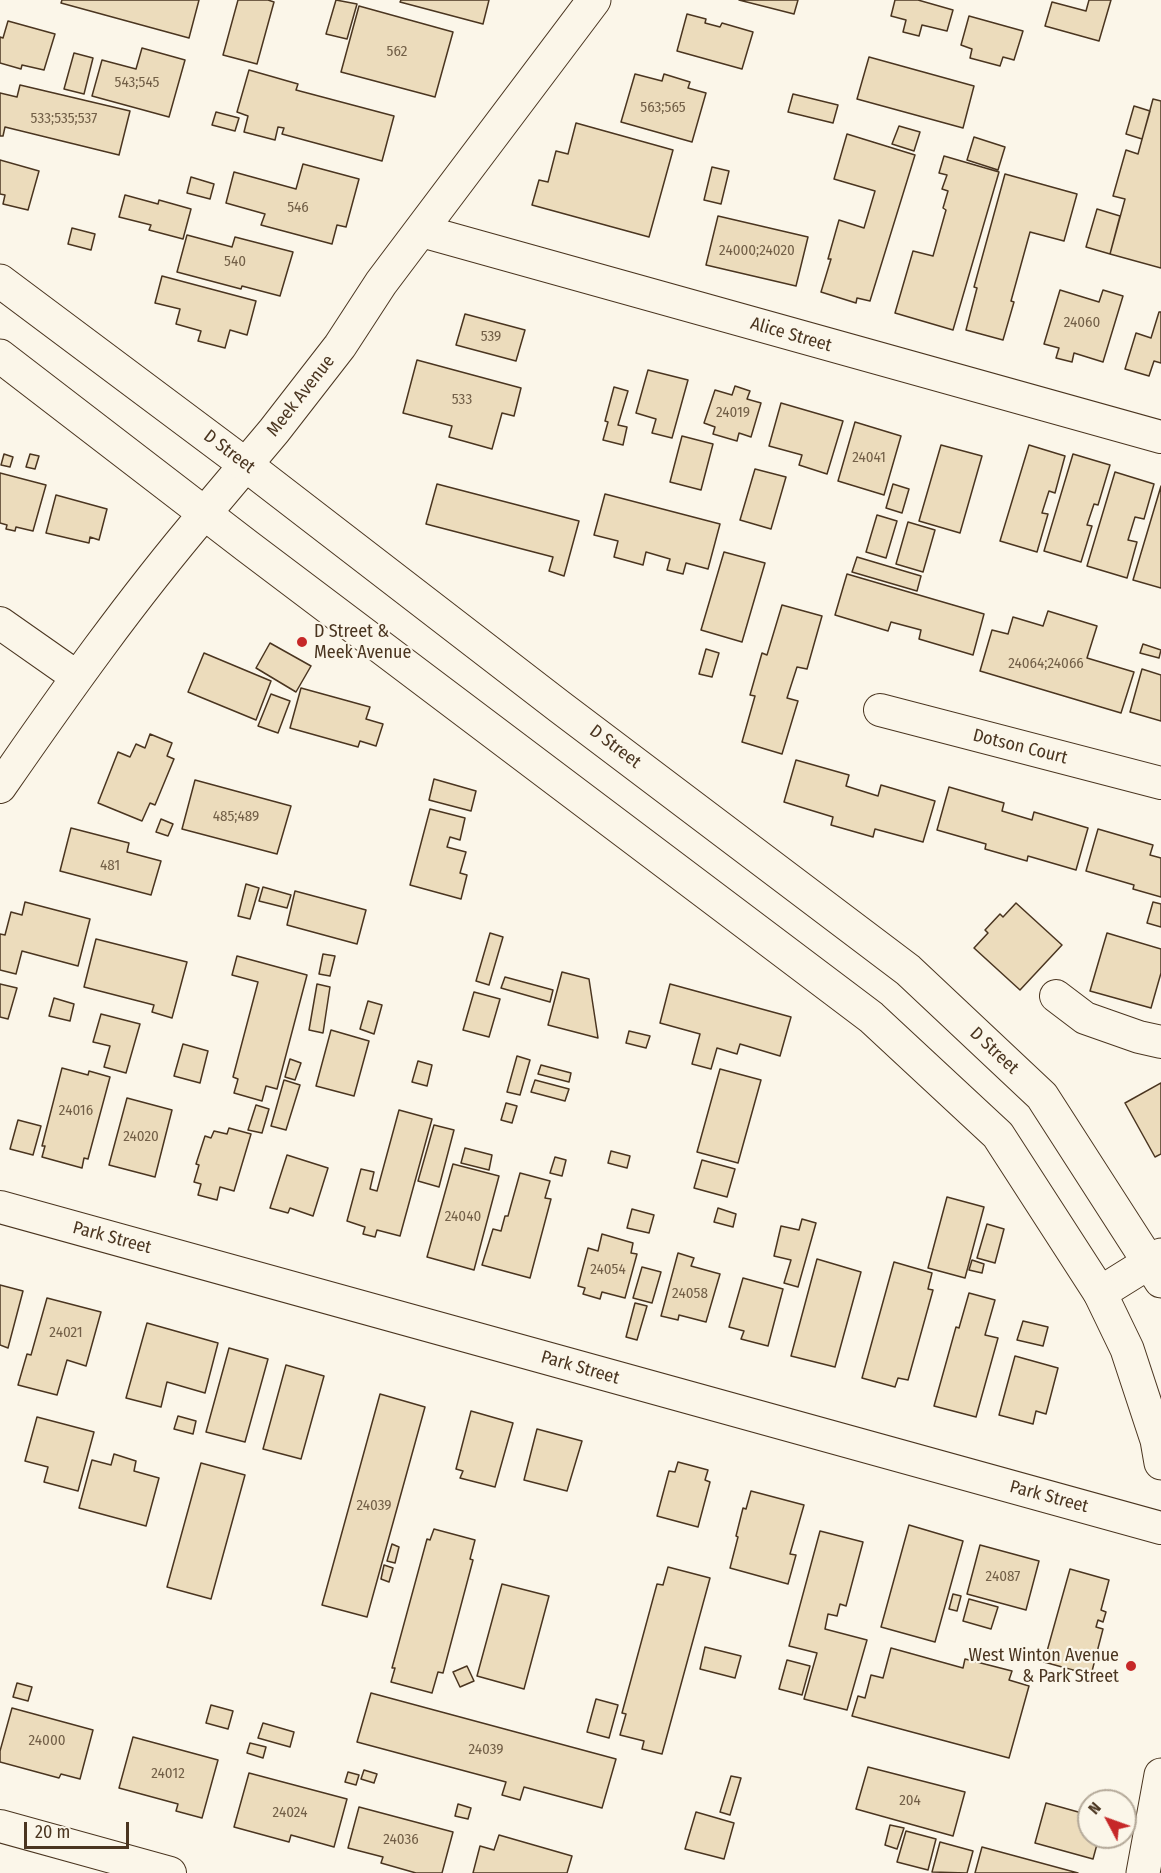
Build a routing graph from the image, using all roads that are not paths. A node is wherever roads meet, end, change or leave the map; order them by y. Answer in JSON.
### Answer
{"nodes":[{"id":1,"x":594,"y":0,"type":"edge"},
{"id":2,"x":422,"y":231,"type":"junction"},
{"id":3,"x":0,"y":281,"type":"edge"},
{"id":4,"x":0,"y":356,"type":"edge"},
{"id":5,"x":1161,"y":437,"type":"edge"},
{"id":6,"x":246,"y":465,"type":"junction"},
{"id":7,"x":205,"y":513,"type":"junction"},
{"id":8,"x":0,"y":623,"type":"edge"},
{"id":9,"x":77,"y":677,"type":"junction"},
{"id":10,"x":880,"y":710,"type":"dead end"},
{"id":11,"x":1161,"y":783,"type":"edge"},
{"id":12,"x":0,"y":787,"type":"edge"},
{"id":13,"x":1056,"y":996,"type":"dead end"},
{"id":14,"x":1161,"y":1042,"type":"edge"},
{"id":15,"x":0,"y":1207,"type":"edge"},
{"id":16,"x":1158,"y":1266,"type":"edge"},
{"id":17,"x":1100,"y":1293,"type":"junction"},
{"id":18,"x":1161,"y":1463,"type":"edge"},
{"id":19,"x":1161,"y":1528,"type":"edge"},
{"id":20,"x":1161,"y":1775,"type":"edge"},
{"id":21,"x":0,"y":1827,"type":"edge"},
{"id":22,"x":170,"y":1873,"type":"edge"},
{"id":23,"x":1143,"y":1873,"type":"edge"}],
"edges":[{"from":1,"to":2,"type":"main road","name":"Meek Avenue"},
{"from":2,"to":5,"type":"street","name":"Alice Street"},
{"from":2,"to":6,"type":"main road","name":"Meek Avenue"},
{"from":3,"to":6,"type":"main road","name":"D Street"},
{"from":4,"to":7,"type":"main road"},
{"from":6,"to":7,"type":"main road","name":"Meek Avenue"},
{"from":6,"to":16,"type":"main road","name":"D Street"},
{"from":7,"to":9,"type":"street","name":"Meek Avenue"},
{"from":7,"to":17,"type":"main road"},
{"from":8,"to":9,"type":"street"},
{"from":9,"to":12,"type":"street","name":"Meek Avenue"},
{"from":10,"to":11,"type":"street","name":"Dotson Court"},
{"from":13,"to":14,"type":"street"},
{"from":15,"to":19,"type":"street","name":"Park Street"},
{"from":16,"to":17,"type":"main road"},
{"from":17,"to":18,"type":"main road"},
{"from":20,"to":23,"type":"main road"},
{"from":21,"to":22,"type":"street"}]}
